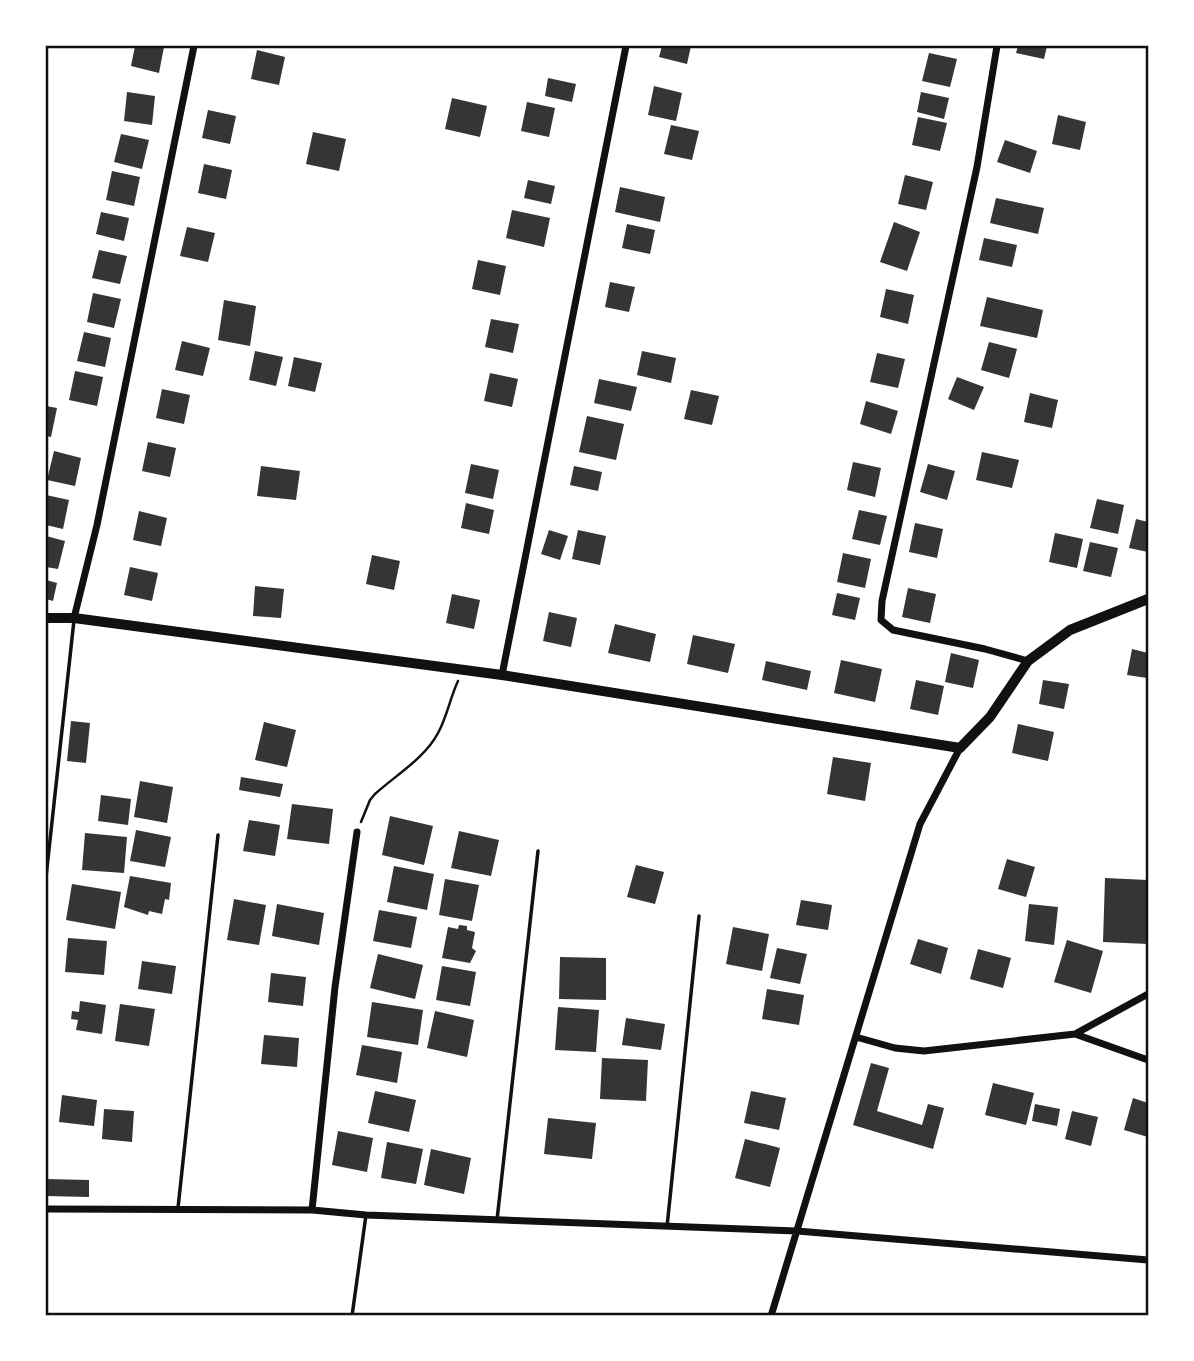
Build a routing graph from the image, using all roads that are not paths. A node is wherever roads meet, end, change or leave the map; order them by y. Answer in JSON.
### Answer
{"nodes":[{"id":1,"x":194,"y":46,"type":"edge"},
{"id":2,"x":626,"y":46,"type":"edge"},
{"id":3,"x":998,"y":46,"type":"edge"},
{"id":4,"x":1149,"y":599,"type":"edge"},
{"id":5,"x":46,"y":618,"type":"edge"},
{"id":6,"x":74,"y":618,"type":"junction"},
{"id":7,"x":1028,"y":661,"type":"junction"},
{"id":8,"x":502,"y":675,"type":"junction"},
{"id":9,"x":960,"y":748,"type":"junction"},
{"id":10,"x":357,"y":831,"type":"road end"},
{"id":11,"x":218,"y":835,"type":"dead end"},
{"id":12,"x":538,"y":851,"type":"dead end"},
{"id":13,"x":46,"y":877,"type":"edge"},
{"id":14,"x":698,"y":916,"type":"dead end"},
{"id":15,"x":1149,"y":994,"type":"edge"},
{"id":16,"x":1075,"y":1034,"type":"junction"},
{"id":17,"x":856,"y":1037,"type":"junction"},
{"id":18,"x":1149,"y":1060,"type":"edge"},
{"id":19,"x":46,"y":1209,"type":"edge"},
{"id":20,"x":178,"y":1210,"type":"junction"},
{"id":21,"x":312,"y":1210,"type":"junction"},
{"id":22,"x":366,"y":1215,"type":"junction"},
{"id":23,"x":497,"y":1220,"type":"junction"},
{"id":24,"x":667,"y":1228,"type":"junction"},
{"id":25,"x":797,"y":1231,"type":"junction"},
{"id":26,"x":1149,"y":1260,"type":"edge"},
{"id":27,"x":352,"y":1315,"type":"edge"},
{"id":28,"x":771,"y":1315,"type":"edge"}],
"edges":[{"from":1,"to":6,"type":"street"},
{"from":2,"to":8,"type":"street"},
{"from":3,"to":7,"type":"street"},
{"from":4,"to":7,"type":"street"},
{"from":5,"to":6,"type":"street"},
{"from":6,"to":8,"type":"street"},
{"from":6,"to":13,"type":"lane"},
{"from":7,"to":9,"type":"street"},
{"from":8,"to":9,"type":"street"},
{"from":9,"to":17,"type":"street"},
{"from":10,"to":21,"type":"street"},
{"from":11,"to":20,"type":"lane"},
{"from":12,"to":23,"type":"lane"},
{"from":14,"to":24,"type":"lane"},
{"from":15,"to":16,"type":"street"},
{"from":16,"to":17,"type":"street"},
{"from":16,"to":18,"type":"street"},
{"from":17,"to":25,"type":"street"},
{"from":19,"to":20,"type":"street"},
{"from":20,"to":21,"type":"street"},
{"from":21,"to":22,"type":"street"},
{"from":22,"to":23,"type":"street"},
{"from":22,"to":27,"type":"lane"},
{"from":23,"to":24,"type":"street"},
{"from":24,"to":25,"type":"street"},
{"from":25,"to":26,"type":"street"},
{"from":25,"to":28,"type":"street"}]}
